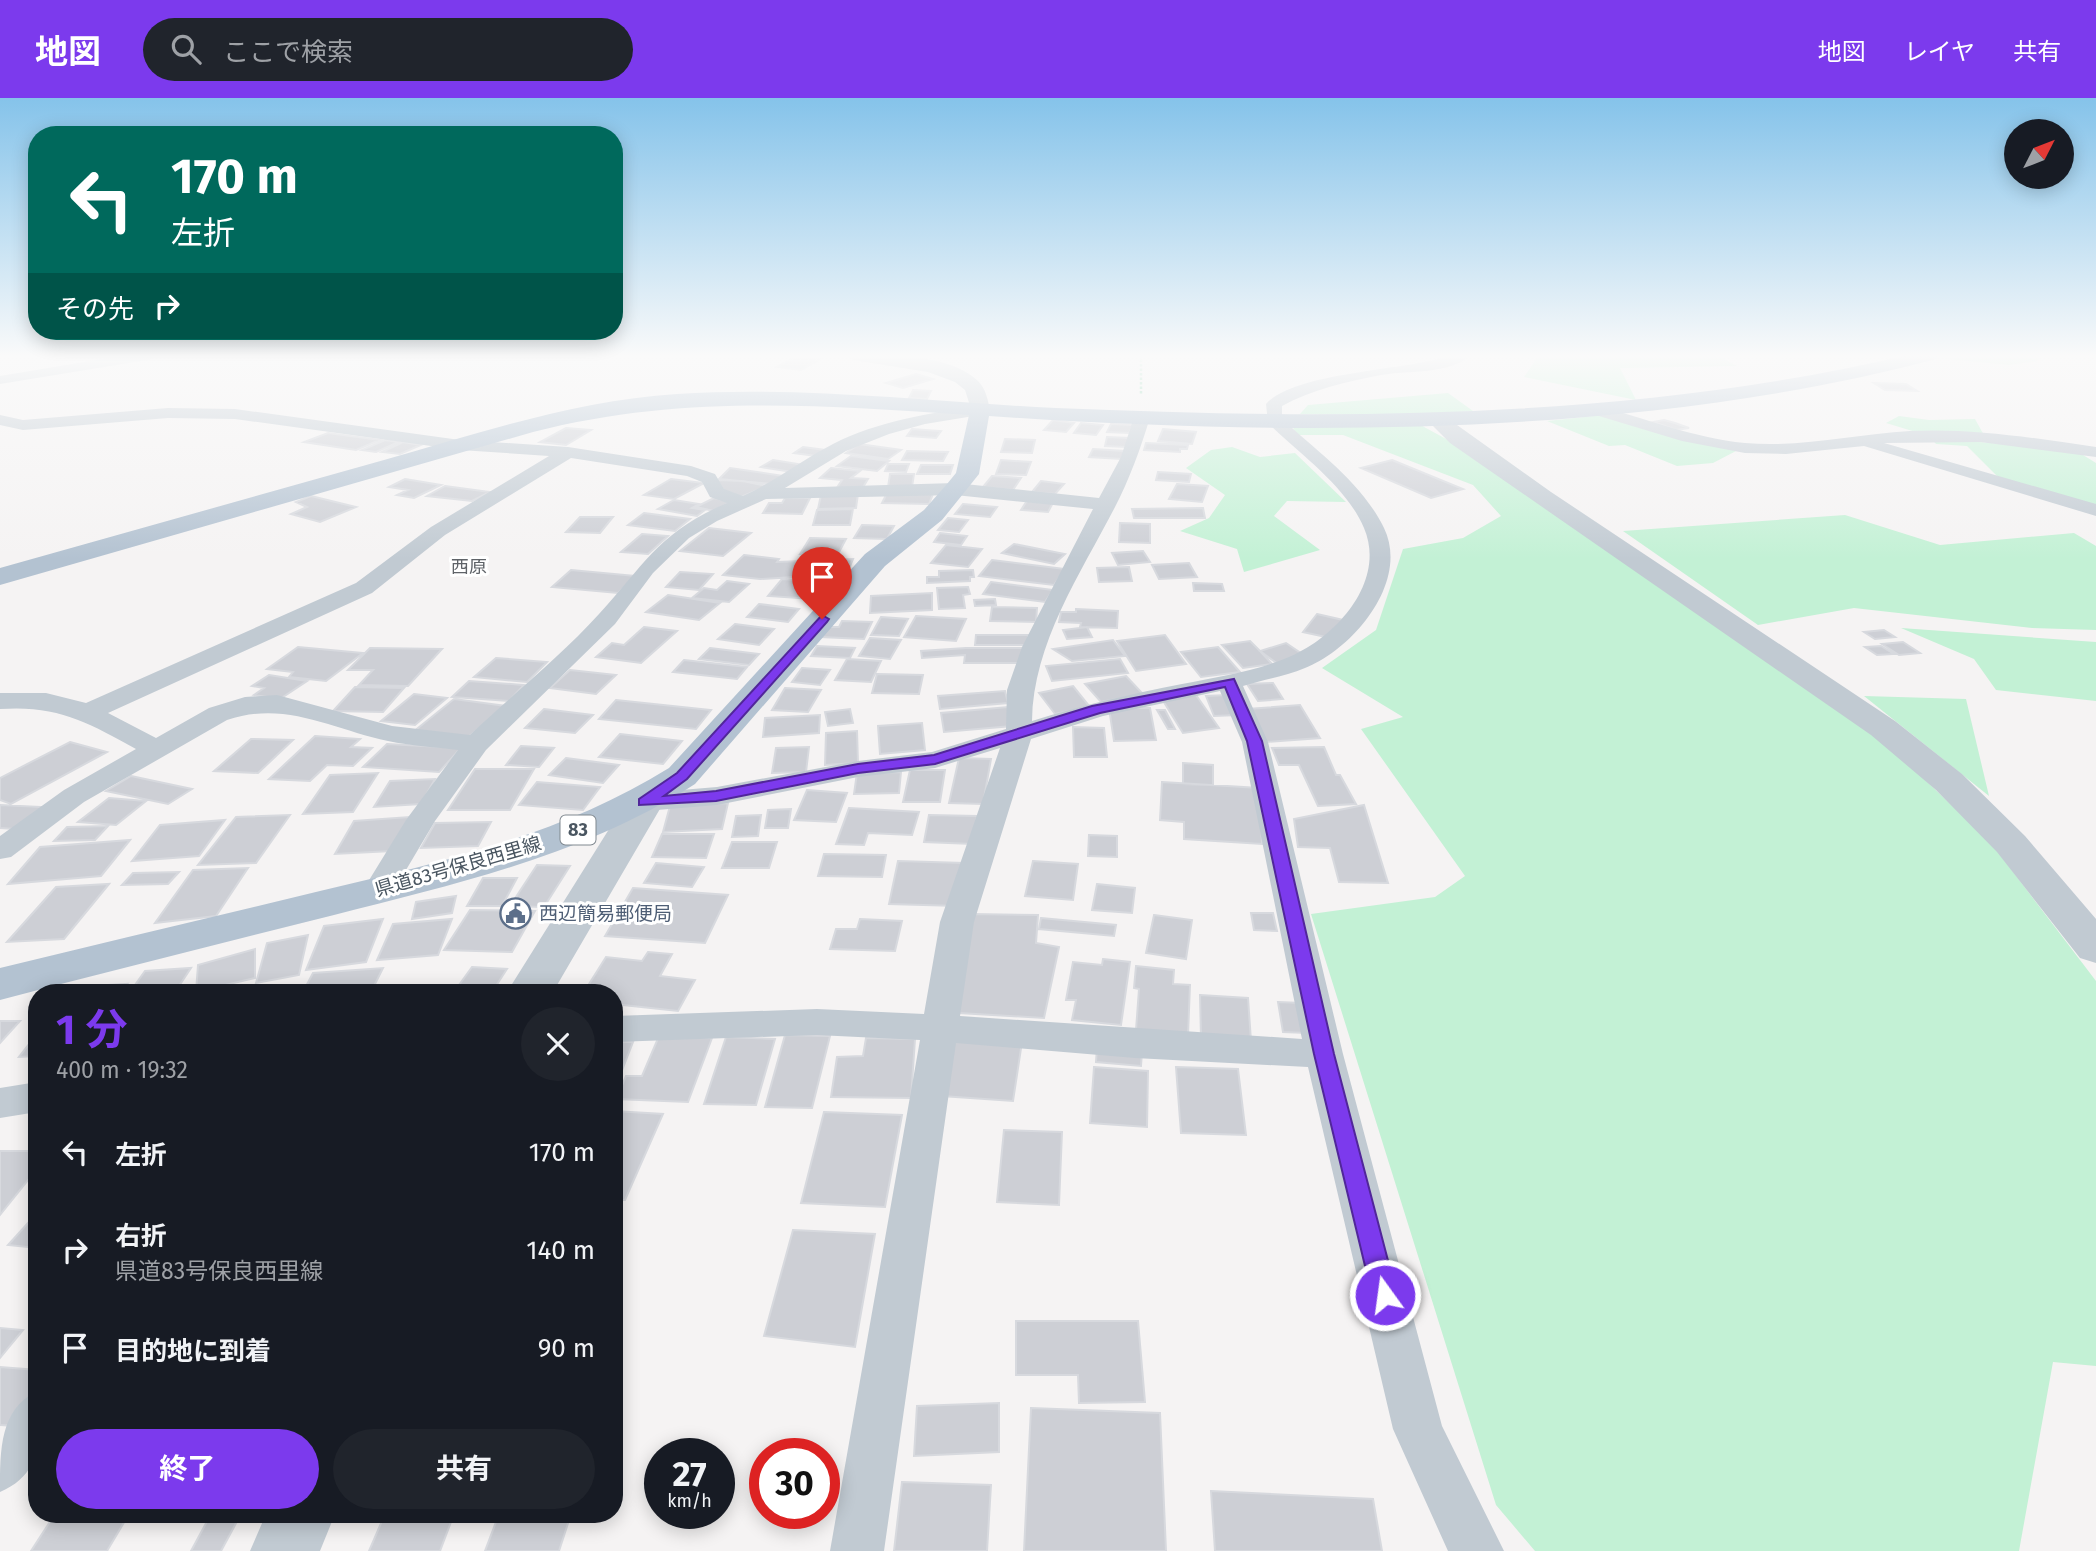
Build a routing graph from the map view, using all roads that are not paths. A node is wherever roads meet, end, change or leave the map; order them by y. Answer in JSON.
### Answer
{"nodes":[{"id":1,"x":13,"y":423,"type":"edge"},
{"id":2,"x":50,"y":423,"type":"edge"},
{"id":3,"x":301,"y":423,"type":"edge"},
{"id":4,"x":543,"y":423,"type":"edge"},
{"id":5,"x":910,"y":423,"type":"edge"},
{"id":6,"x":978,"y":423,"type":"edge"},
{"id":7,"x":1140,"y":423,"type":"edge"},
{"id":8,"x":1277,"y":423,"type":"edge"},
{"id":9,"x":1440,"y":423,"type":"edge"},
{"id":10,"x":1640,"y":423,"type":"edge"},
{"id":11,"x":1858,"y":441,"type":"junction"},
{"id":12,"x":460,"y":444,"type":"junction"},
{"id":13,"x":568,"y":452,"type":"junction"},
{"id":14,"x":2096,"y":452,"type":"edge"},
{"id":15,"x":955,"y":489,"type":"junction"},
{"id":16,"x":753,"y":498,"type":"junction"},
{"id":17,"x":1107,"y":505,"type":"junction"},
{"id":18,"x":2096,"y":510,"type":"edge"},
{"id":19,"x":0,"y":577,"type":"edge"},
{"id":20,"x":1229,"y":682,"type":"junction"},
{"id":21,"x":0,"y":701,"type":"edge"},
{"id":22,"x":88,"y":712,"type":"junction"},
{"id":23,"x":1019,"y":733,"type":"junction"},
{"id":24,"x":476,"y":744,"type":"junction"},
{"id":25,"x":157,"y":750,"type":"junction"},
{"id":26,"x":645,"y":802,"type":"junction"},
{"id":27,"x":0,"y":850,"type":"edge"},
{"id":28,"x":379,"y":890,"type":"junction"},
{"id":29,"x":2096,"y":947,"type":"edge"},
{"id":30,"x":0,"y":984,"type":"edge"},
{"id":31,"x":535,"y":984,"type":"edge"},
{"id":32,"x":939,"y":1028,"type":"junction"},
{"id":33,"x":623,"y":1029,"type":"edge"},
{"id":34,"x":1324,"y":1054,"type":"junction"},
{"id":35,"x":28,"y":1098,"type":"edge"},
{"id":36,"x":0,"y":1103,"type":"edge"},
{"id":37,"x":28,"y":1427,"type":"edge"},
{"id":38,"x":0,"y":1466,"type":"edge"},
{"id":39,"x":297,"y":1523,"type":"edge"},
{"id":40,"x":285,"y":1551,"type":"edge"},
{"id":41,"x":857,"y":1551,"type":"edge"},
{"id":42,"x":1477,"y":1551,"type":"edge"}],
"edges":[{"from":1,"to":2,"type":"street"},
{"from":3,"to":12,"type":"street"},
{"from":4,"to":12,"type":"main road"},
{"from":5,"to":16,"type":"street"},
{"from":6,"to":15,"type":"main road","name":"県道83号保良西里線","number":"83"},
{"from":7,"to":17,"type":"street"},
{"from":8,"to":20,"type":"street"},
{"from":9,"to":29,"type":"street"},
{"from":10,"to":11,"type":"street"},
{"from":11,"to":14,"type":"street"},
{"from":11,"to":18,"type":"street"},
{"from":12,"to":13,"type":"street"},
{"from":12,"to":19,"type":"main road"},
{"from":13,"to":16,"type":"street"},
{"from":13,"to":22,"type":"street"},
{"from":15,"to":16,"type":"street"},
{"from":15,"to":17,"type":"street"},
{"from":15,"to":26,"type":"main road","name":"県道83号保良西里線","number":"83"},
{"from":16,"to":24,"type":"street"},
{"from":17,"to":23,"type":"street"},
{"from":20,"to":23,"type":"street"},
{"from":20,"to":34,"type":"street"},
{"from":21,"to":22,"type":"street"},
{"from":22,"to":25,"type":"street"},
{"from":23,"to":26,"type":"street"},
{"from":23,"to":32,"type":"street"},
{"from":24,"to":25,"type":"street"},
{"from":24,"to":28,"type":"street"},
{"from":25,"to":27,"type":"street"},
{"from":26,"to":28,"type":"main road","name":"県道83号保良西里線","number":"83"},
{"from":26,"to":31,"type":"street"},
{"from":28,"to":30,"type":"main road","name":"県道83号保良西里線","number":"83"},
{"from":32,"to":33,"type":"street"},
{"from":32,"to":34,"type":"street"},
{"from":32,"to":41,"type":"street"},
{"from":34,"to":42,"type":"street"},
{"from":35,"to":36,"type":"street"},
{"from":37,"to":38,"type":"street"},
{"from":39,"to":40,"type":"street"}]}
